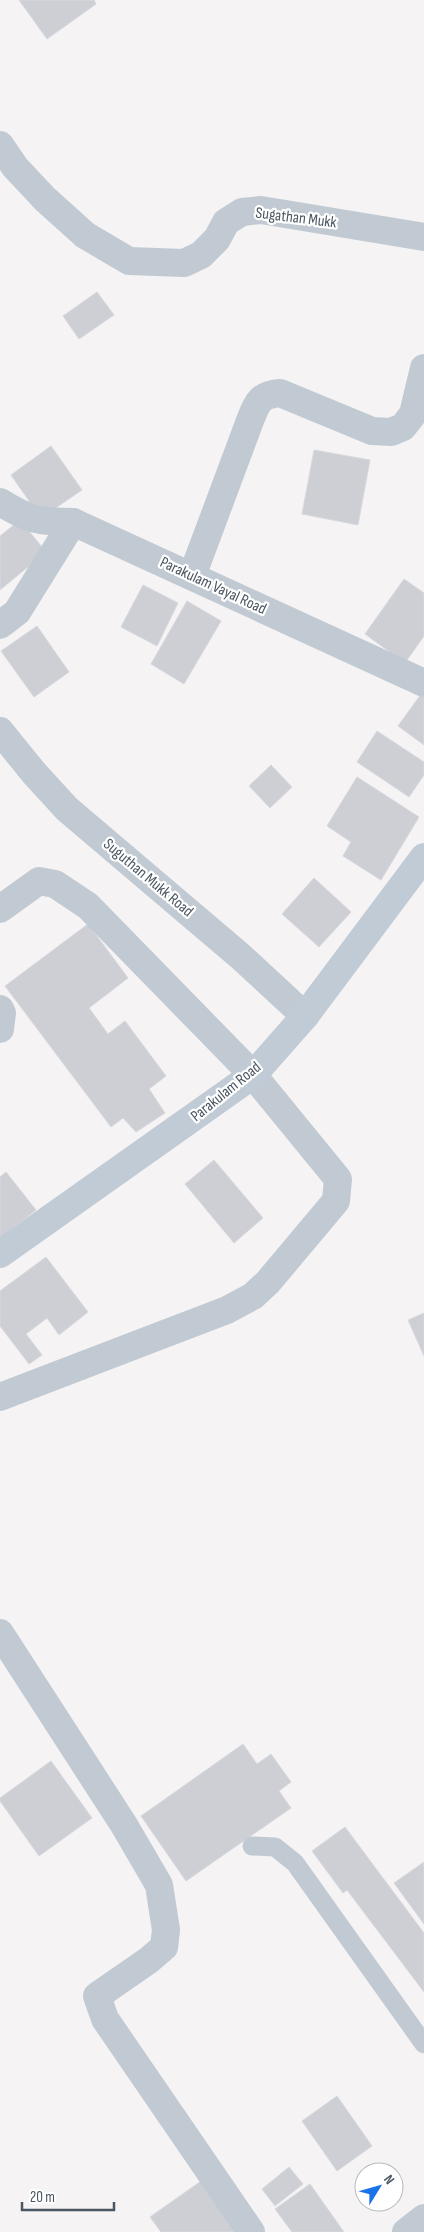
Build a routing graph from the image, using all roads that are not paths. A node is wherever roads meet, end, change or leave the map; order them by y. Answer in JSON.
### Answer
{"nodes":[{"id":1,"x":5,"y":164,"type":"edge"},
{"id":2,"x":424,"y":237,"type":"edge"},
{"id":3,"x":424,"y":368,"type":"edge"},
{"id":4,"x":0,"y":502,"type":"edge"},
{"id":5,"x":73,"y":522,"type":"junction"},
{"id":6,"x":192,"y":576,"type":"junction"},
{"id":7,"x":0,"y":625,"type":"edge"},
{"id":8,"x":424,"y":683,"type":"edge"},
{"id":9,"x":0,"y":730,"type":"edge"},
{"id":10,"x":424,"y":857,"type":"edge"},
{"id":11,"x":0,"y":909,"type":"edge"},
{"id":12,"x":0,"y":1010,"type":"edge"},
{"id":13,"x":305,"y":1016,"type":"junction"},
{"id":14,"x":0,"y":1029,"type":"edge"},
{"id":15,"x":253,"y":1076,"type":"junction"},
{"id":16,"x":0,"y":1254,"type":"edge"},
{"id":17,"x":0,"y":1397,"type":"edge"},
{"id":18,"x":0,"y":1633,"type":"edge"},
{"id":19,"x":252,"y":1846,"type":"dead end"},
{"id":20,"x":424,"y":2044,"type":"edge"},
{"id":21,"x":424,"y":2218,"type":"edge"},
{"id":22,"x":252,"y":2232,"type":"edge"},
{"id":23,"x":406,"y":2232,"type":"edge"}],
"edges":[{"from":1,"to":2,"type":"street","name":"Sugathan Mukk"},
{"from":3,"to":6,"type":"street"},
{"from":4,"to":5,"type":"street","name":"Parakulam Vayal Road"},
{"from":5,"to":6,"type":"street","name":"Parakulam Vayal Road"},
{"from":5,"to":7,"type":"street"},
{"from":6,"to":8,"type":"street","name":"Parakulam Vayal Road"},
{"from":9,"to":13,"type":"street","name":"Suguthan Mukk Road"},
{"from":10,"to":13,"type":"street","name":"Parakulam Road"},
{"from":11,"to":15,"type":"street"},
{"from":12,"to":14,"type":"street"},
{"from":13,"to":15,"type":"street","name":"Parakulam Road"},
{"from":15,"to":16,"type":"street","name":"Parakulam Road"},
{"from":15,"to":17,"type":"street"},
{"from":18,"to":22,"type":"street"},
{"from":19,"to":20,"type":"lane"},
{"from":21,"to":23,"type":"street"}]}
